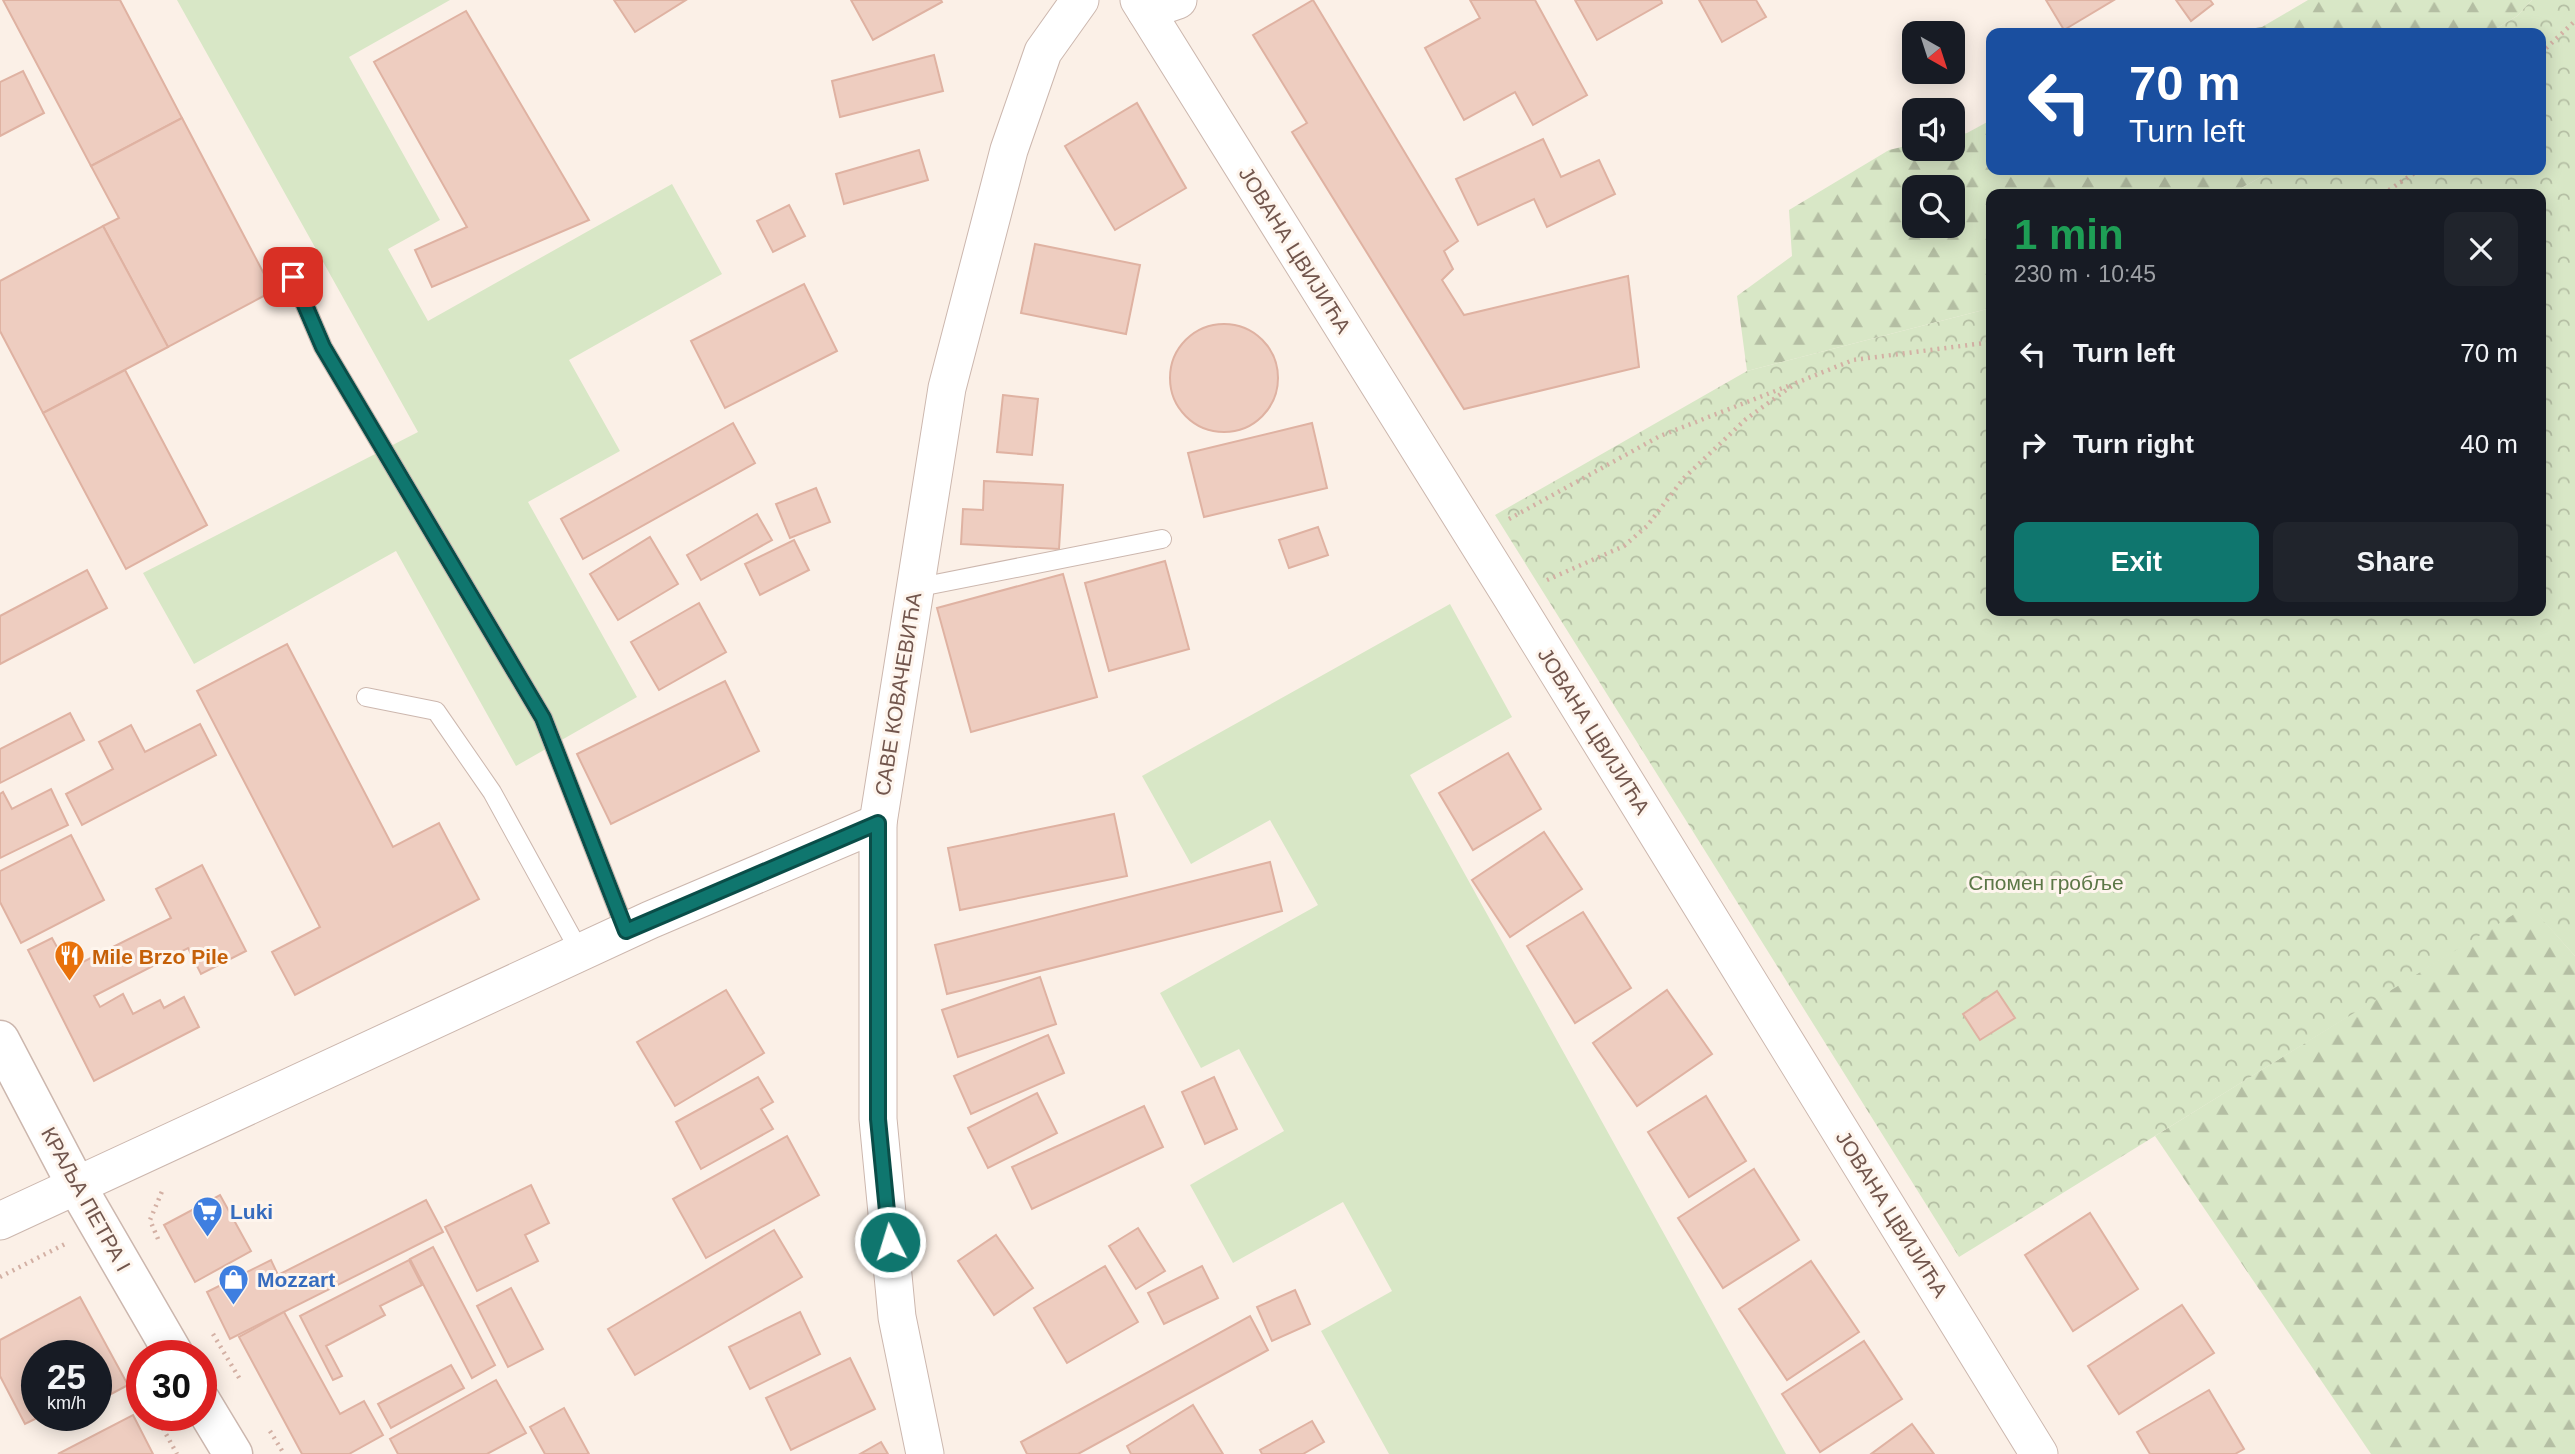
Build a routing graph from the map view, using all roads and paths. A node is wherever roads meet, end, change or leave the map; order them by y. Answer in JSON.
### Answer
{"nodes":[{"id":1,"x":1080,"y":0,"type":"edge"},
{"id":2,"x":1154,"y":4,"type":"edge"},
{"id":3,"x":2575,"y":21,"type":"edge"},
{"id":4,"x":2546,"y":48,"type":"edge"},
{"id":5,"x":2412,"y":175,"type":"edge"},
{"id":6,"x":2391,"y":189,"type":"edge"},
{"id":7,"x":293,"y":277,"type":"dead end"},
{"id":8,"x":1986,"y":343,"type":"edge"},
{"id":9,"x":1796,"y":383,"type":"junction"},
{"id":10,"x":1474,"y":538,"type":"junction"},
{"id":11,"x":1162,"y":539,"type":"dead end"},
{"id":12,"x":915,"y":589,"type":"junction"},
{"id":13,"x":1511,"y":596,"type":"junction"},
{"id":14,"x":366,"y":697,"type":"dead end"},
{"id":15,"x":878,"y":823,"type":"junction"},
{"id":16,"x":626,"y":931,"type":"junction"},
{"id":17,"x":580,"y":952,"type":"junction"},
{"id":18,"x":0,"y":1040,"type":"edge"},
{"id":19,"x":76,"y":1185,"type":"junction"},
{"id":20,"x":164,"y":1186,"type":"dead end"},
{"id":21,"x":0,"y":1221,"type":"edge"},
{"id":22,"x":66,"y":1244,"type":"dead end"},
{"id":23,"x":162,"y":1248,"type":"dead end"},
{"id":24,"x":0,"y":1277,"type":"edge"},
{"id":25,"x":209,"y":1328,"type":"dead end"},
{"id":26,"x":166,"y":1340,"type":"edge"},
{"id":27,"x":243,"y":1385,"type":"dead end"},
{"id":28,"x":264,"y":1420,"type":"dead end"},
{"id":29,"x":217,"y":1428,"type":"edge"},
{"id":30,"x":164,"y":1431,"type":"edge"},
{"id":31,"x":177,"y":1454,"type":"edge"},
{"id":32,"x":233,"y":1454,"type":"edge"},
{"id":33,"x":284,"y":1454,"type":"edge"},
{"id":34,"x":925,"y":1454,"type":"edge"},
{"id":35,"x":2039,"y":1454,"type":"edge"}],
"edges":[{"from":1,"to":12,"type":"street","name":"САВЕ КОВАЧЕВИЋА"},
{"from":2,"to":10,"type":"street","name":"ЈОВАНА ЦВИЈИЋА"},
{"from":3,"to":4,"type":"path"},
{"from":5,"to":6,"type":"path"},
{"from":7,"to":16,"type":"lane"},
{"from":8,"to":9,"type":"path"},
{"from":9,"to":10,"type":"path"},
{"from":9,"to":13,"type":"path"},
{"from":10,"to":13,"type":"street","name":"ЈОВАНА ЦВИЈИЋА"},
{"from":11,"to":12,"type":"lane"},
{"from":12,"to":15,"type":"street","name":"САВЕ КОВАЧЕВИЋА"},
{"from":13,"to":35,"type":"street","name":"ЈОВАНА ЦВИЈИЋА"},
{"from":14,"to":17,"type":"lane"},
{"from":15,"to":16,"type":"street"},
{"from":15,"to":34,"type":"street","name":"САВЕ КОВАЧЕВИЋА"},
{"from":16,"to":17,"type":"street"},
{"from":17,"to":19,"type":"street"},
{"from":18,"to":19,"type":"street","name":"КРАЉА ПЕТРА I"},
{"from":19,"to":21,"type":"street"},
{"from":19,"to":26,"type":"street","name":"КРАЉА ПЕТРА I"},
{"from":20,"to":23,"type":"path"},
{"from":22,"to":24,"type":"path"},
{"from":25,"to":27,"type":"path"},
{"from":28,"to":33,"type":"path"},
{"from":29,"to":32,"type":"street"},
{"from":30,"to":31,"type":"path"}]}
